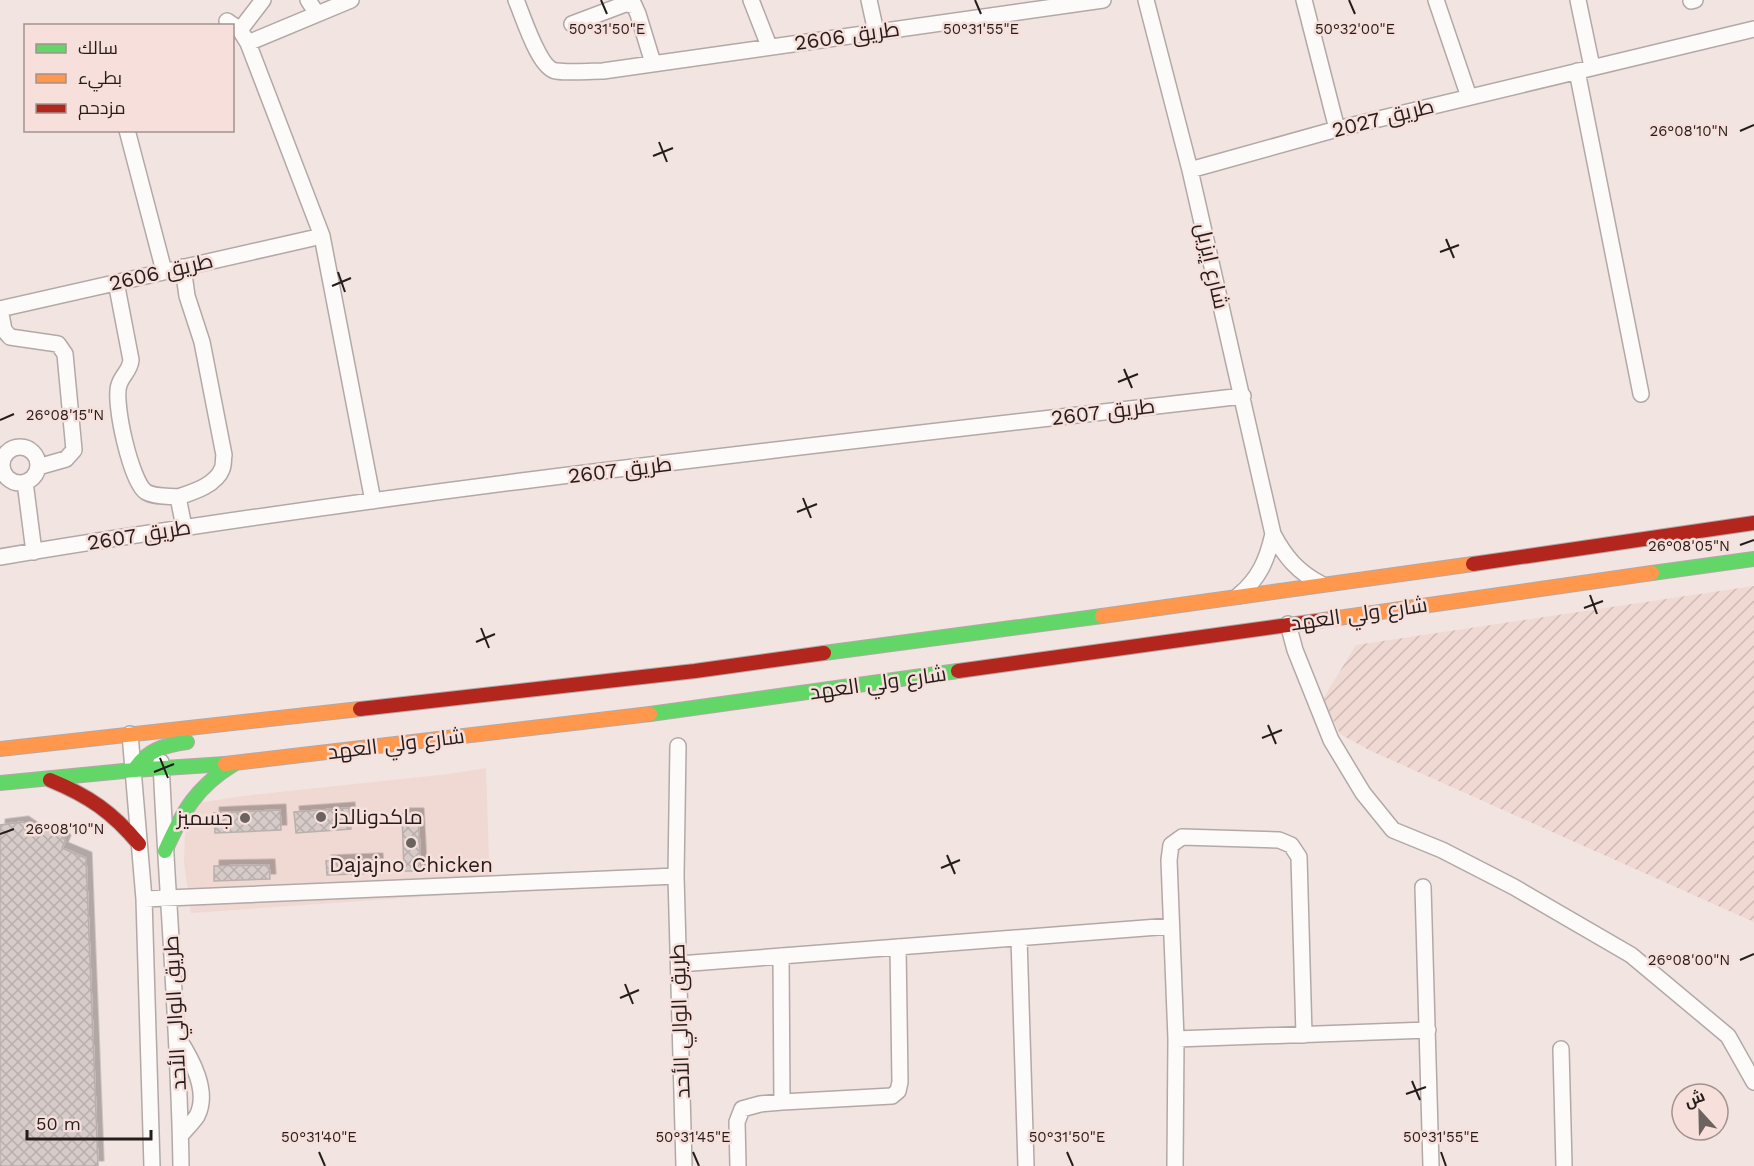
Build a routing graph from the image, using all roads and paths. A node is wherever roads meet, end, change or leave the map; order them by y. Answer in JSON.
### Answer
{"nodes":[{"id":1,"x":262,"y":0,"type":"edge"},
{"id":2,"x":308,"y":0,"type":"edge"},
{"id":3,"x":351,"y":0,"type":"edge"},
{"id":4,"x":516,"y":0,"type":"edge"},
{"id":5,"x":751,"y":0,"type":"edge"},
{"id":6,"x":869,"y":0,"type":"edge"},
{"id":7,"x":1103,"y":0,"type":"edge"},
{"id":8,"x":1146,"y":0,"type":"edge"},
{"id":9,"x":1304,"y":0,"type":"edge"},
{"id":10,"x":1437,"y":0,"type":"edge"},
{"id":11,"x":1578,"y":0,"type":"edge"},
{"id":12,"x":317,"y":14,"type":"junction"},
{"id":13,"x":227,"y":21,"type":"dead end"},
{"id":14,"x":231,"y":24,"type":"edge"},
{"id":15,"x":572,"y":24,"type":"dead end"},
{"id":16,"x":234,"y":26,"type":"edge"},
{"id":17,"x":1754,"y":29,"type":"edge"},
{"id":18,"x":240,"y":30,"type":"junction"},
{"id":19,"x":876,"y":32,"type":"junction"},
{"id":20,"x":248,"y":43,"type":"junction"},
{"id":21,"x":769,"y":46,"type":"junction"},
{"id":22,"x":653,"y":63,"type":"junction"},
{"id":23,"x":1584,"y":69,"type":"junction"},
{"id":24,"x":1469,"y":97,"type":"junction"},
{"id":25,"x":1337,"y":129,"type":"junction"},
{"id":26,"x":128,"y":132,"type":"edge"},
{"id":27,"x":1190,"y":170,"type":"junction"},
{"id":28,"x":322,"y":236,"type":"junction"},
{"id":29,"x":183,"y":267,"type":"junction"},
{"id":30,"x":164,"y":271,"type":"junction"},
{"id":31,"x":116,"y":282,"type":"junction"},
{"id":32,"x":0,"y":309,"type":"edge"},
{"id":33,"x":1641,"y":394,"type":"dead end"},
{"id":34,"x":1243,"y":396,"type":"junction"},
{"id":35,"x":38,"y":467,"type":"junction"},
{"id":36,"x":25,"y":482,"type":"junction"},
{"id":37,"x":178,"y":497,"type":"junction"},
{"id":38,"x":373,"y":501,"type":"junction"},
{"id":39,"x":1754,"y":523,"type":"edge"},
{"id":40,"x":184,"y":527,"type":"junction"},
{"id":41,"x":1273,"y":534,"type":"junction"},
{"id":42,"x":34,"y":552,"type":"junction"},
{"id":43,"x":0,"y":557,"type":"edge"},
{"id":44,"x":1754,"y":559,"type":"edge"},
{"id":45,"x":1321,"y":584,"type":"junction"},
{"id":46,"x":1284,"y":591,"type":"junction"},
{"id":47,"x":1238,"y":596,"type":"junction"},
{"id":48,"x":1288,"y":624,"type":"junction"},
{"id":49,"x":130,"y":734,"type":"junction"},
{"id":50,"x":159,"y":739,"type":"junction"},
{"id":51,"x":678,"y":746,"type":"dead end"},
{"id":52,"x":0,"y":749,"type":"edge"},
{"id":53,"x":236,"y":763,"type":"junction"},
{"id":54,"x":161,"y":768,"type":"junction"},
{"id":55,"x":134,"y":770,"type":"junction"},
{"id":56,"x":48,"y":779,"type":"junction"},
{"id":57,"x":0,"y":783,"type":"edge"},
{"id":58,"x":139,"y":844,"type":"junction"},
{"id":59,"x":165,"y":851,"type":"junction"},
{"id":60,"x":676,"y":876,"type":"junction"},
{"id":61,"x":1423,"y":887,"type":"dead end"},
{"id":62,"x":169,"y":897,"type":"junction"},
{"id":63,"x":144,"y":899,"type":"junction"},
{"id":64,"x":1171,"y":926,"type":"junction"},
{"id":65,"x":1019,"y":938,"type":"junction"},
{"id":66,"x":898,"y":947,"type":"junction"},
{"id":67,"x":781,"y":956,"type":"junction"},
{"id":68,"x":679,"y":964,"type":"junction"},
{"id":69,"x":1428,"y":1030,"type":"junction"},
{"id":70,"x":176,"y":1035,"type":"junction"},
{"id":71,"x":1304,"y":1035,"type":"junction"},
{"id":72,"x":1176,"y":1040,"type":"junction"},
{"id":73,"x":1561,"y":1049,"type":"dead end"},
{"id":74,"x":1754,"y":1082,"type":"edge"},
{"id":75,"x":782,"y":1102,"type":"junction"},
{"id":76,"x":181,"y":1135,"type":"junction"},
{"id":77,"x":152,"y":1166,"type":"edge"},
{"id":78,"x":181,"y":1166,"type":"edge"},
{"id":79,"x":684,"y":1166,"type":"edge"},
{"id":80,"x":738,"y":1166,"type":"edge"},
{"id":81,"x":1026,"y":1166,"type":"edge"},
{"id":82,"x":1175,"y":1166,"type":"edge"},
{"id":83,"x":1431,"y":1166,"type":"edge"},
{"id":84,"x":1564,"y":1166,"type":"edge"}],
"edges":[{"from":1,"to":18,"type":"street"},
{"from":2,"to":12,"type":"street"},
{"from":3,"to":12,"type":"street"},
{"from":4,"to":22,"type":"street","name":"طريق 2606"},
{"from":5,"to":21,"type":"street","name":"طريق 2606"},
{"from":6,"to":19,"type":"street"},
{"from":7,"to":19,"type":"street","name":"طريق 2606"},
{"from":8,"to":27,"type":"street","name":"شارع إيزيل"},
{"from":9,"to":25,"type":"street"},
{"from":10,"to":24,"type":"street"},
{"from":11,"to":23,"type":"street"},
{"from":12,"to":20,"type":"street"},
{"from":13,"to":14,"type":"street"},
{"from":15,"to":22,"type":"street"},
{"from":16,"to":18,"type":"street"},
{"from":17,"to":23,"type":"street","name":"طريق 2027"},
{"from":18,"to":20,"type":"street"},
{"from":19,"to":21,"type":"street","name":"طريق 2606"},
{"from":20,"to":28,"type":"street"},
{"from":21,"to":22,"type":"street","name":"طريق 2606"},
{"from":23,"to":24,"type":"street","name":"طريق 2027"},
{"from":23,"to":33,"type":"street"},
{"from":24,"to":25,"type":"street","name":"طريق 2027"},
{"from":25,"to":27,"type":"street","name":"طريق 2027"},
{"from":26,"to":30,"type":"street"},
{"from":27,"to":34,"type":"street","name":"شارع إيزيل"},
{"from":28,"to":29,"type":"street","name":"طريق 2606"},
{"from":28,"to":38,"type":"street"},
{"from":29,"to":30,"type":"street","name":"طريق 2606"},
{"from":29,"to":37,"type":"street"},
{"from":30,"to":31,"type":"street","name":"طريق 2606"},
{"from":31,"to":32,"type":"street","name":"طريق 2606"},
{"from":31,"to":37,"type":"street"},
{"from":32,"to":35,"type":"street"},
{"from":34,"to":38,"type":"street","name":"طريق 2607"},
{"from":34,"to":41,"type":"street","name":"شارع إيزيل"},
{"from":35,"to":36,"type":"street"},
{"from":35,"to":36,"type":"street"},
{"from":36,"to":42,"type":"street"},
{"from":37,"to":40,"type":"street"},
{"from":38,"to":40,"type":"street","name":"طريق 2607"},
{"from":39,"to":45,"type":"main road","name":"شارع ولي العهد"},
{"from":40,"to":42,"type":"street","name":"طريق 2607"},
{"from":41,"to":45,"type":"street","name":"شارع إيزيل"},
{"from":41,"to":47,"type":"street","name":"شارع إيزيل"},
{"from":42,"to":43,"type":"street","name":"طريق 2607"},
{"from":44,"to":48,"type":"main road","name":"شارع ولي العهد"},
{"from":45,"to":46,"type":"main road","name":"شارع ولي العهد"},
{"from":46,"to":47,"type":"main road","name":"شارع ولي العهد"},
{"from":46,"to":48,"type":"main road"},
{"from":47,"to":50,"type":"main road","name":"شارع ولي العهد"},
{"from":48,"to":53,"type":"main road","name":"شارع ولي العهد"},
{"from":48,"to":74,"type":"street"},
{"from":49,"to":50,"type":"main road"},
{"from":49,"to":52,"type":"main road"},
{"from":49,"to":55,"type":"street","name":"طريق الوالي الأحد"},
{"from":50,"to":54,"type":"street","name":"طريق الوالي الأحد"},
{"from":50,"to":55,"type":"main road"},
{"from":51,"to":60,"type":"street","name":"طريق الوالي الأحد"},
{"from":53,"to":54,"type":"main road","name":"شارع ولي العهد"},
{"from":53,"to":59,"type":"main road"},
{"from":54,"to":55,"type":"main road","name":"شارع ولي العهد"},
{"from":54,"to":59,"type":"street","name":"طريق الوالي الأحد"},
{"from":55,"to":56,"type":"main road","name":"شارع ولي العهد"},
{"from":55,"to":58,"type":"street","name":"طريق الوالي الأحد"},
{"from":56,"to":57,"type":"main road","name":"شارع ولي العهد"},
{"from":56,"to":58,"type":"main road"},
{"from":58,"to":63,"type":"street","name":"طريق الوالي الأحد"},
{"from":59,"to":62,"type":"street","name":"طريق الوالي الأحد"},
{"from":60,"to":62,"type":"street"},
{"from":60,"to":68,"type":"street","name":"طريق الوالي الأحد"},
{"from":61,"to":69,"type":"street"},
{"from":62,"to":63,"type":"street"},
{"from":62,"to":70,"type":"street","name":"طريق الوالي الأحد"},
{"from":63,"to":77,"type":"street","name":"طريق الوالي الأحد"},
{"from":64,"to":65,"type":"street"},
{"from":64,"to":71,"type":"street"},
{"from":64,"to":72,"type":"street"},
{"from":65,"to":66,"type":"street"},
{"from":65,"to":81,"type":"street"},
{"from":66,"to":67,"type":"street"},
{"from":66,"to":75,"type":"street"},
{"from":67,"to":68,"type":"street"},
{"from":67,"to":75,"type":"street"},
{"from":68,"to":79,"type":"street","name":"طريق الوالي الأحد"},
{"from":69,"to":71,"type":"street"},
{"from":69,"to":83,"type":"street"},
{"from":70,"to":76,"type":"street","name":"طريق الوالي الأحد"},
{"from":70,"to":76,"type":"street"},
{"from":71,"to":72,"type":"street"},
{"from":72,"to":82,"type":"street"},
{"from":73,"to":84,"type":"street"},
{"from":75,"to":80,"type":"street"},
{"from":76,"to":78,"type":"street","name":"طريق الوالي الأحد"}]}
